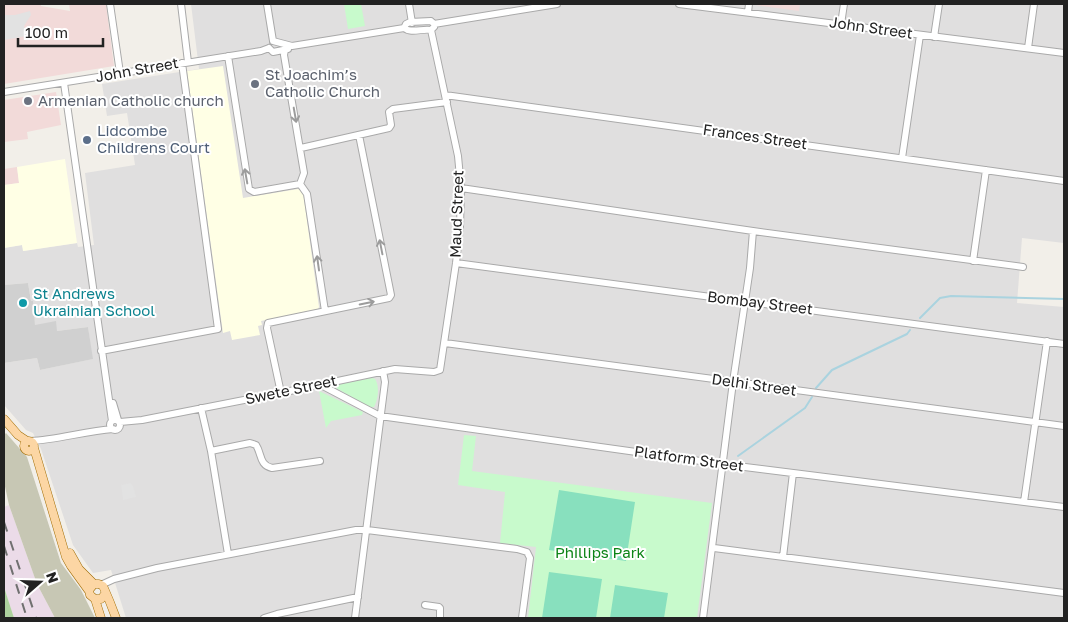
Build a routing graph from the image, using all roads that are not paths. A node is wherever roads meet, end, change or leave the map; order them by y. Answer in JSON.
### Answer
{"nodes":[{"id":1,"x":110,"y":4,"type":"edge"},
{"id":2,"x":181,"y":4,"type":"edge"},
{"id":3,"x":268,"y":4,"type":"edge"},
{"id":4,"x":409,"y":4,"type":"edge"},
{"id":5,"x":557,"y":4,"type":"edge"},
{"id":6,"x":679,"y":4,"type":"edge"},
{"id":7,"x":749,"y":4,"type":"edge"},
{"id":8,"x":844,"y":4,"type":"edge"},
{"id":9,"x":939,"y":4,"type":"edge"},
{"id":10,"x":1034,"y":4,"type":"edge"},
{"id":11,"x":748,"y":12,"type":"junction"},
{"id":12,"x":412,"y":23,"type":"junction"},
{"id":13,"x":841,"y":24,"type":"junction"},
{"id":14,"x":432,"y":27,"type":"junction"},
{"id":15,"x":404,"y":28,"type":"junction"},
{"id":16,"x":920,"y":35,"type":"junction"},
{"id":17,"x":934,"y":37,"type":"junction"},
{"id":18,"x":276,"y":42,"type":"junction"},
{"id":19,"x":292,"y":46,"type":"junction"},
{"id":20,"x":269,"y":48,"type":"junction"},
{"id":21,"x":1028,"y":48,"type":"junction"},
{"id":22,"x":285,"y":50,"type":"junction"},
{"id":23,"x":277,"y":51,"type":"junction"},
{"id":24,"x":1064,"y":53,"type":"edge"},
{"id":25,"x":228,"y":56,"type":"junction"},
{"id":26,"x":185,"y":62,"type":"junction"},
{"id":27,"x":120,"y":73,"type":"junction"},
{"id":28,"x":64,"y":82,"type":"junction"},
{"id":29,"x":4,"y":92,"type":"edge"},
{"id":30,"x":446,"y":98,"type":"junction"},
{"id":31,"x":358,"y":135,"type":"junction"},
{"id":32,"x":301,"y":148,"type":"junction"},
{"id":33,"x":902,"y":158,"type":"junction"},
{"id":34,"x":986,"y":170,"type":"junction"},
{"id":35,"x":1064,"y":181,"type":"edge"},
{"id":36,"x":300,"y":184,"type":"junction"},
{"id":37,"x":462,"y":188,"type":"junction"},
{"id":38,"x":753,"y":231,"type":"junction"},
{"id":39,"x":973,"y":261,"type":"junction"},
{"id":40,"x":456,"y":263,"type":"junction"},
{"id":41,"x":1024,"y":267,"type":"dead end"},
{"id":42,"x":746,"y":302,"type":"junction"},
{"id":43,"x":325,"y":311,"type":"junction"},
{"id":44,"x":1047,"y":341,"type":"junction"},
{"id":45,"x":444,"y":343,"type":"junction"},
{"id":46,"x":1064,"y":344,"type":"edge"},
{"id":47,"x":101,"y":351,"type":"junction"},
{"id":48,"x":440,"y":370,"type":"joint"},
{"id":49,"x":383,"y":371,"type":"junction"},
{"id":50,"x":734,"y":382,"type":"junction"},
{"id":51,"x":321,"y":385,"type":"junction"},
{"id":52,"x":281,"y":393,"type":"junction"},
{"id":53,"x":201,"y":408,"type":"junction"},
{"id":54,"x":380,"y":416,"type":"junction"},
{"id":55,"x":4,"y":419,"type":"edge"},
{"id":56,"x":1036,"y":422,"type":"junction"},
{"id":57,"x":115,"y":424,"type":"junction"},
{"id":58,"x":1064,"y":426,"type":"edge"},
{"id":59,"x":29,"y":446,"type":"junction"},
{"id":60,"x":211,"y":451,"type":"junction"},
{"id":61,"x":320,"y":460,"type":"dead end"},
{"id":62,"x":723,"y":464,"type":"junction"},
{"id":63,"x":793,"y":473,"type":"junction"},
{"id":64,"x":1024,"y":502,"type":"junction"},
{"id":65,"x":1064,"y":507,"type":"edge"},
{"id":66,"x":367,"y":530,"type":"junction"},
{"id":67,"x":714,"y":548,"type":"junction"},
{"id":68,"x":228,"y":554,"type":"junction"},
{"id":69,"x":783,"y":557,"type":"junction"},
{"id":70,"x":95,"y":586,"type":"junction"},
{"id":71,"x":1064,"y":593,"type":"edge"},
{"id":72,"x":105,"y":594,"type":"junction"},
{"id":73,"x":358,"y":597,"type":"junction"},
{"id":74,"x":95,"y":599,"type":"junction"},
{"id":75,"x":425,"y":605,"type":"dead end"},
{"id":76,"x":101,"y":618,"type":"edge"},
{"id":77,"x":116,"y":618,"type":"edge"},
{"id":78,"x":264,"y":618,"type":"edge"},
{"id":79,"x":355,"y":618,"type":"edge"},
{"id":80,"x":440,"y":618,"type":"edge"},
{"id":81,"x":522,"y":618,"type":"edge"},
{"id":82,"x":704,"y":618,"type":"edge"}],
"edges":[{"from":1,"to":27,"type":"street"},
{"from":2,"to":26,"type":"street"},
{"from":3,"to":18,"type":"street"},
{"from":4,"to":12,"type":"street"},
{"from":5,"to":14,"type":"street"},
{"from":6,"to":11,"type":"street","name":"John Street"},
{"from":7,"to":11,"type":"street"},
{"from":8,"to":13,"type":"street"},
{"from":9,"to":17,"type":"street"},
{"from":10,"to":21,"type":"street"},
{"from":11,"to":13,"type":"street","name":"John Street"},
{"from":12,"to":14,"type":"street"},
{"from":12,"to":15,"type":"street"},
{"from":13,"to":16,"type":"street","name":"John Street"},
{"from":14,"to":15,"type":"street"},
{"from":14,"to":30,"type":"street","name":"Maud Street"},
{"from":15,"to":19,"type":"street"},
{"from":16,"to":17,"type":"street","name":"John Street"},
{"from":16,"to":33,"type":"street"},
{"from":17,"to":21,"type":"street","name":"John Street"},
{"from":18,"to":19,"type":"street"},
{"from":18,"to":20,"type":"street"},
{"from":18,"to":23,"type":"street"},
{"from":19,"to":22,"type":"street"},
{"from":20,"to":23,"type":"street"},
{"from":20,"to":25,"type":"street","name":"John Street"},
{"from":21,"to":24,"type":"street","name":"John Street"},
{"from":22,"to":23,"type":"street"},
{"from":22,"to":32,"type":"street","one_way":true},
{"from":25,"to":26,"type":"street","name":"John Street"},
{"from":36,"to":25,"type":"street","one_way":true},
{"from":26,"to":27,"type":"street","name":"John Street"},
{"from":26,"to":47,"type":"street"},
{"from":27,"to":28,"type":"street","name":"John Street"},
{"from":28,"to":29,"type":"street","name":"John Street"},
{"from":28,"to":47,"type":"street"},
{"from":30,"to":31,"type":"street","name":"Frances Street"},
{"from":30,"to":33,"type":"street","name":"Frances Street"},
{"from":30,"to":37,"type":"street","name":"Maud Street"},
{"from":31,"to":32,"type":"street"},
{"from":43,"to":31,"type":"street","one_way":true},
{"from":32,"to":36,"type":"street"},
{"from":33,"to":34,"type":"street","name":"Frances Street"},
{"from":34,"to":35,"type":"street","name":"Frances Street"},
{"from":34,"to":39,"type":"street"},
{"from":43,"to":36,"type":"street","one_way":true},
{"from":37,"to":38,"type":"street"},
{"from":37,"to":40,"type":"street","name":"Maud Street"},
{"from":38,"to":39,"type":"street"},
{"from":38,"to":42,"type":"street"},
{"from":39,"to":41,"type":"street"},
{"from":40,"to":42,"type":"street","name":"Bombay Street"},
{"from":40,"to":45,"type":"street","name":"Maud Street"},
{"from":42,"to":44,"type":"street","name":"Bombay Street"},
{"from":42,"to":50,"type":"street"},
{"from":43,"to":52,"type":"street"},
{"from":44,"to":46,"type":"street","name":"Bombay Street"},
{"from":44,"to":56,"type":"street"},
{"from":45,"to":48,"type":"street","name":"Maud Street"},
{"from":45,"to":50,"type":"street","name":"Delhi Street"},
{"from":47,"to":57,"type":"street"},
{"from":48,"to":49,"type":"street","name":"Swete Street"},
{"from":49,"to":51,"type":"street","name":"Swete Street"},
{"from":49,"to":54,"type":"street"},
{"from":50,"to":56,"type":"street","name":"Delhi Street"},
{"from":50,"to":62,"type":"street"},
{"from":51,"to":52,"type":"street","name":"Swete Street"},
{"from":51,"to":54,"type":"street","name":"Platform Street"},
{"from":52,"to":53,"type":"street","name":"Swete Street"},
{"from":53,"to":57,"type":"street","name":"Swete Street"},
{"from":53,"to":60,"type":"street"},
{"from":54,"to":62,"type":"street","name":"Platform Street"},
{"from":54,"to":66,"type":"street"},
{"from":55,"to":59,"type":"main road"},
{"from":56,"to":58,"type":"street","name":"Delhi Street"},
{"from":56,"to":64,"type":"street"},
{"from":57,"to":59,"type":"street","name":"Swete Street"},
{"from":59,"to":70,"type":"main road"},
{"from":60,"to":61,"type":"street"},
{"from":60,"to":68,"type":"street"},
{"from":62,"to":63,"type":"street","name":"Platform Street"},
{"from":62,"to":67,"type":"street"},
{"from":63,"to":64,"type":"street","name":"Platform Street"},
{"from":63,"to":69,"type":"street"},
{"from":64,"to":65,"type":"street","name":"Platform Street"},
{"from":66,"to":68,"type":"street"},
{"from":66,"to":73,"type":"street"},
{"from":66,"to":81,"type":"street"},
{"from":67,"to":69,"type":"street"},
{"from":67,"to":82,"type":"street"},
{"from":68,"to":70,"type":"street"},
{"from":69,"to":71,"type":"street"},
{"from":70,"to":72,"type":"main road"},
{"from":70,"to":74,"type":"main road"},
{"from":72,"to":74,"type":"main road"},
{"from":72,"to":77,"type":"main road"},
{"from":73,"to":78,"type":"street"},
{"from":73,"to":79,"type":"street"},
{"from":74,"to":76,"type":"main road"},
{"from":75,"to":80,"type":"street"}]}
